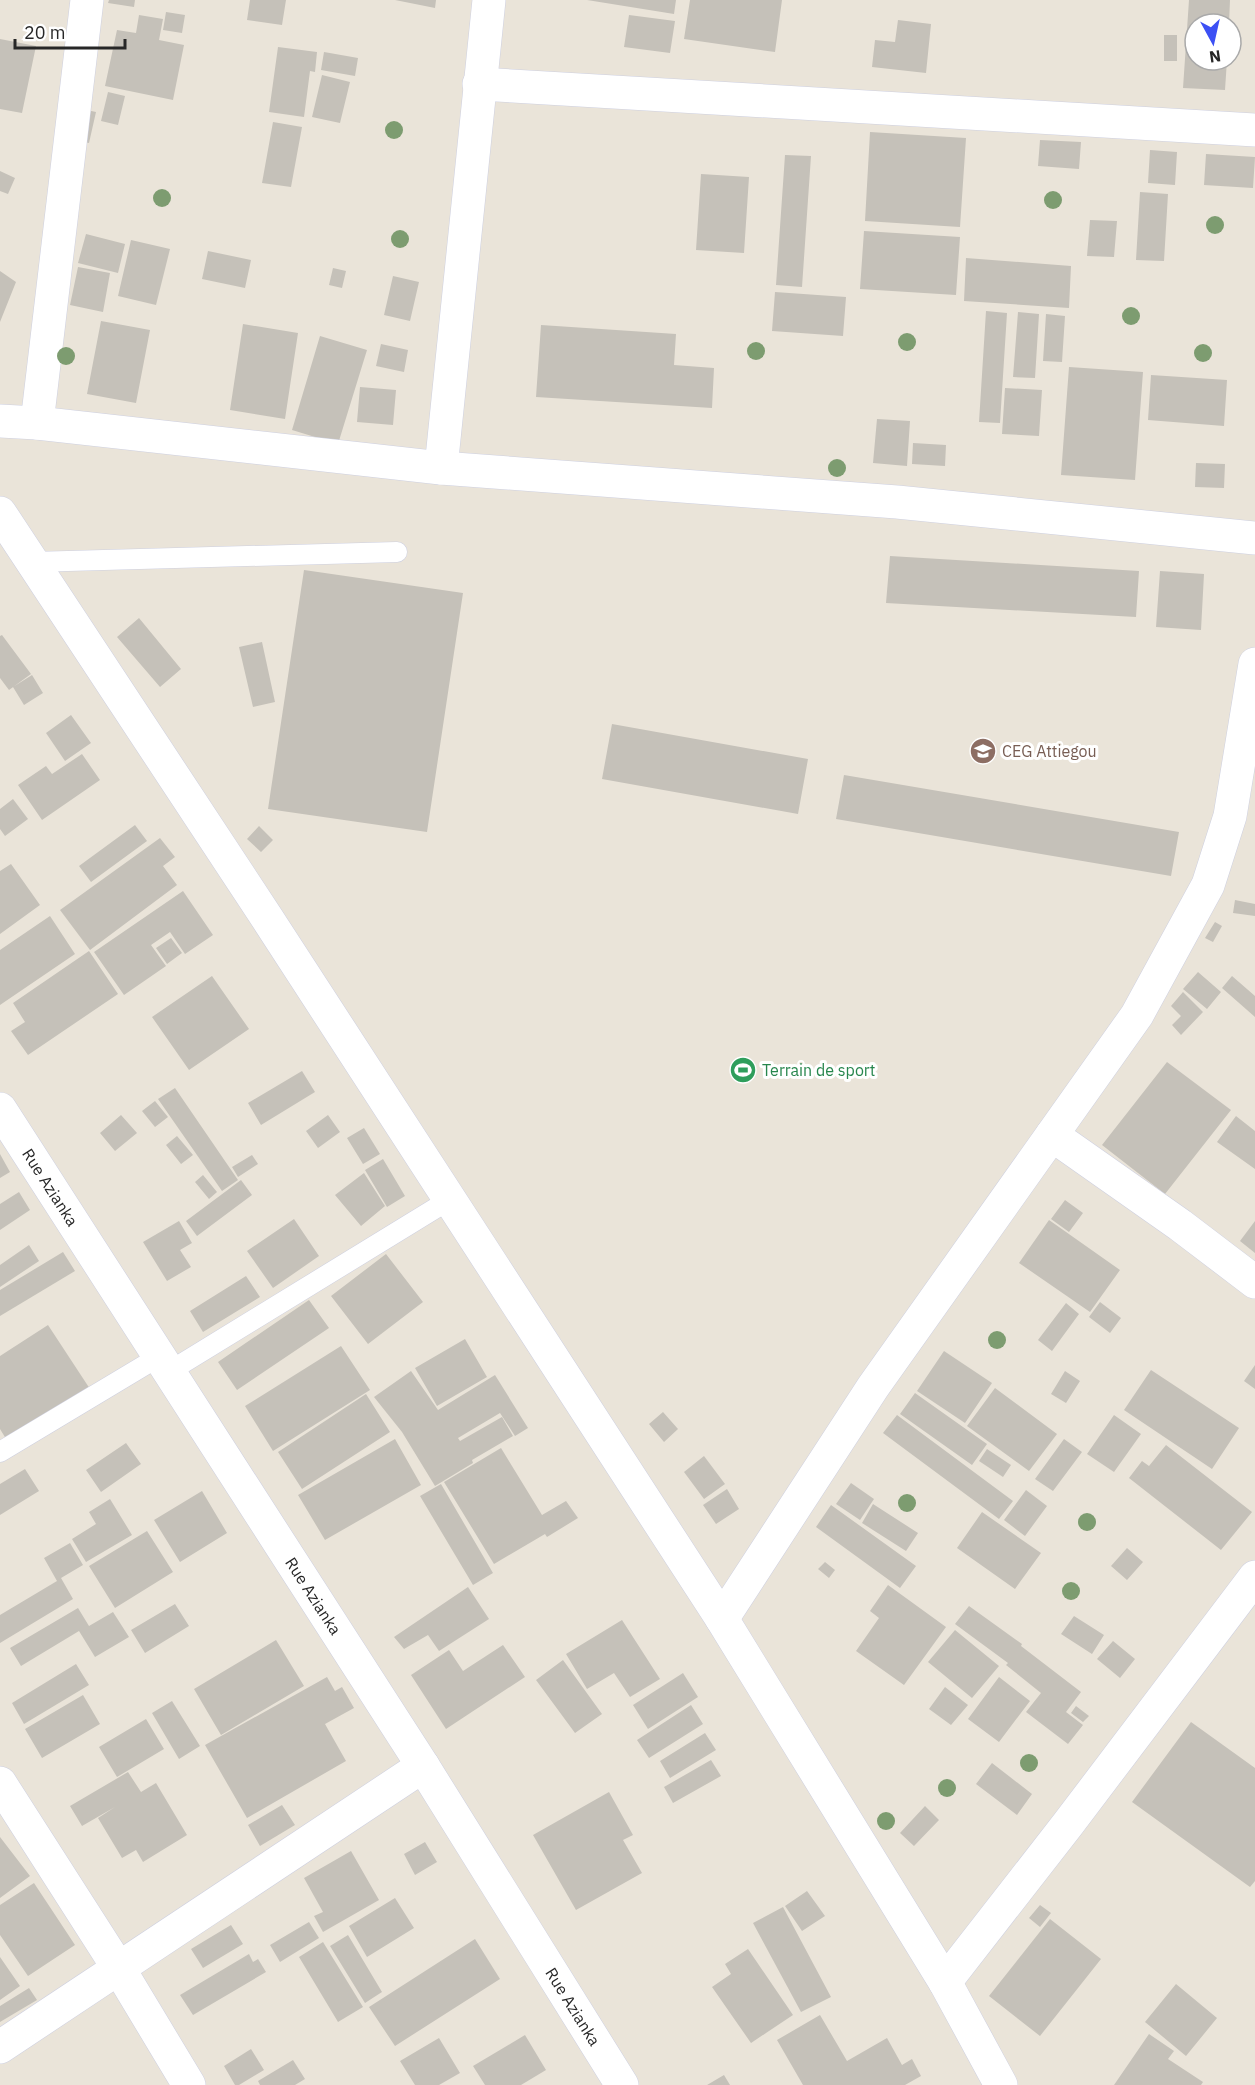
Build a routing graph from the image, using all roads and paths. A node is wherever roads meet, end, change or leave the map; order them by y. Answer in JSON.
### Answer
{"nodes":[{"id":1,"x":87,"y":0,"type":"edge"},
{"id":2,"x":489,"y":0,"type":"edge"},
{"id":3,"x":479,"y":84,"type":"junction"},
{"id":4,"x":1255,"y":130,"type":"edge"},
{"id":5,"x":0,"y":421,"type":"edge"},
{"id":6,"x":37,"y":423,"type":"junction"},
{"id":7,"x":441,"y":468,"type":"junction"},
{"id":8,"x":0,"y":513,"type":"edge"},
{"id":9,"x":1255,"y":538,"type":"edge"},
{"id":10,"x":397,"y":552,"type":"dead end"},
{"id":11,"x":32,"y":562,"type":"junction"},
{"id":12,"x":1255,"y":664,"type":"edge"},
{"id":13,"x":0,"y":1109,"type":"edge"},
{"id":14,"x":1052,"y":1135,"type":"junction"},
{"id":15,"x":449,"y":1200,"type":"junction"},
{"id":16,"x":1255,"y":1282,"type":"edge"},
{"id":17,"x":165,"y":1363,"type":"junction"},
{"id":18,"x":0,"y":1452,"type":"edge"},
{"id":19,"x":1255,"y":1577,"type":"edge"},
{"id":20,"x":722,"y":1619,"type":"junction"},
{"id":21,"x":423,"y":1766,"type":"junction"},
{"id":22,"x":0,"y":1783,"type":"edge"},
{"id":23,"x":119,"y":1968,"type":"junction"},
{"id":24,"x":945,"y":1982,"type":"junction"},
{"id":25,"x":0,"y":2047,"type":"edge"},
{"id":26,"x":189,"y":2085,"type":"edge"},
{"id":27,"x":622,"y":2085,"type":"edge"},
{"id":28,"x":1001,"y":2085,"type":"edge"}],
"edges":[{"from":1,"to":6,"type":"street"},
{"from":2,"to":3,"type":"street"},
{"from":3,"to":4,"type":"street"},
{"from":3,"to":7,"type":"street"},
{"from":5,"to":6,"type":"street"},
{"from":6,"to":7,"type":"street"},
{"from":7,"to":9,"type":"street"},
{"from":8,"to":11,"type":"street"},
{"from":10,"to":11,"type":"lane"},
{"from":11,"to":15,"type":"street"},
{"from":12,"to":14,"type":"street"},
{"from":13,"to":17,"type":"street","name":"Rue Azianka"},
{"from":14,"to":16,"type":"street"},
{"from":14,"to":20,"type":"street"},
{"from":15,"to":17,"type":"lane"},
{"from":15,"to":20,"type":"street"},
{"from":17,"to":18,"type":"lane"},
{"from":17,"to":21,"type":"street","name":"Rue Azianka"},
{"from":19,"to":24,"type":"street"},
{"from":20,"to":24,"type":"street"},
{"from":21,"to":23,"type":"street"},
{"from":21,"to":27,"type":"street","name":"Rue Azianka"},
{"from":22,"to":23,"type":"street"},
{"from":23,"to":25,"type":"street"},
{"from":23,"to":26,"type":"street"},
{"from":24,"to":28,"type":"street"}]}
